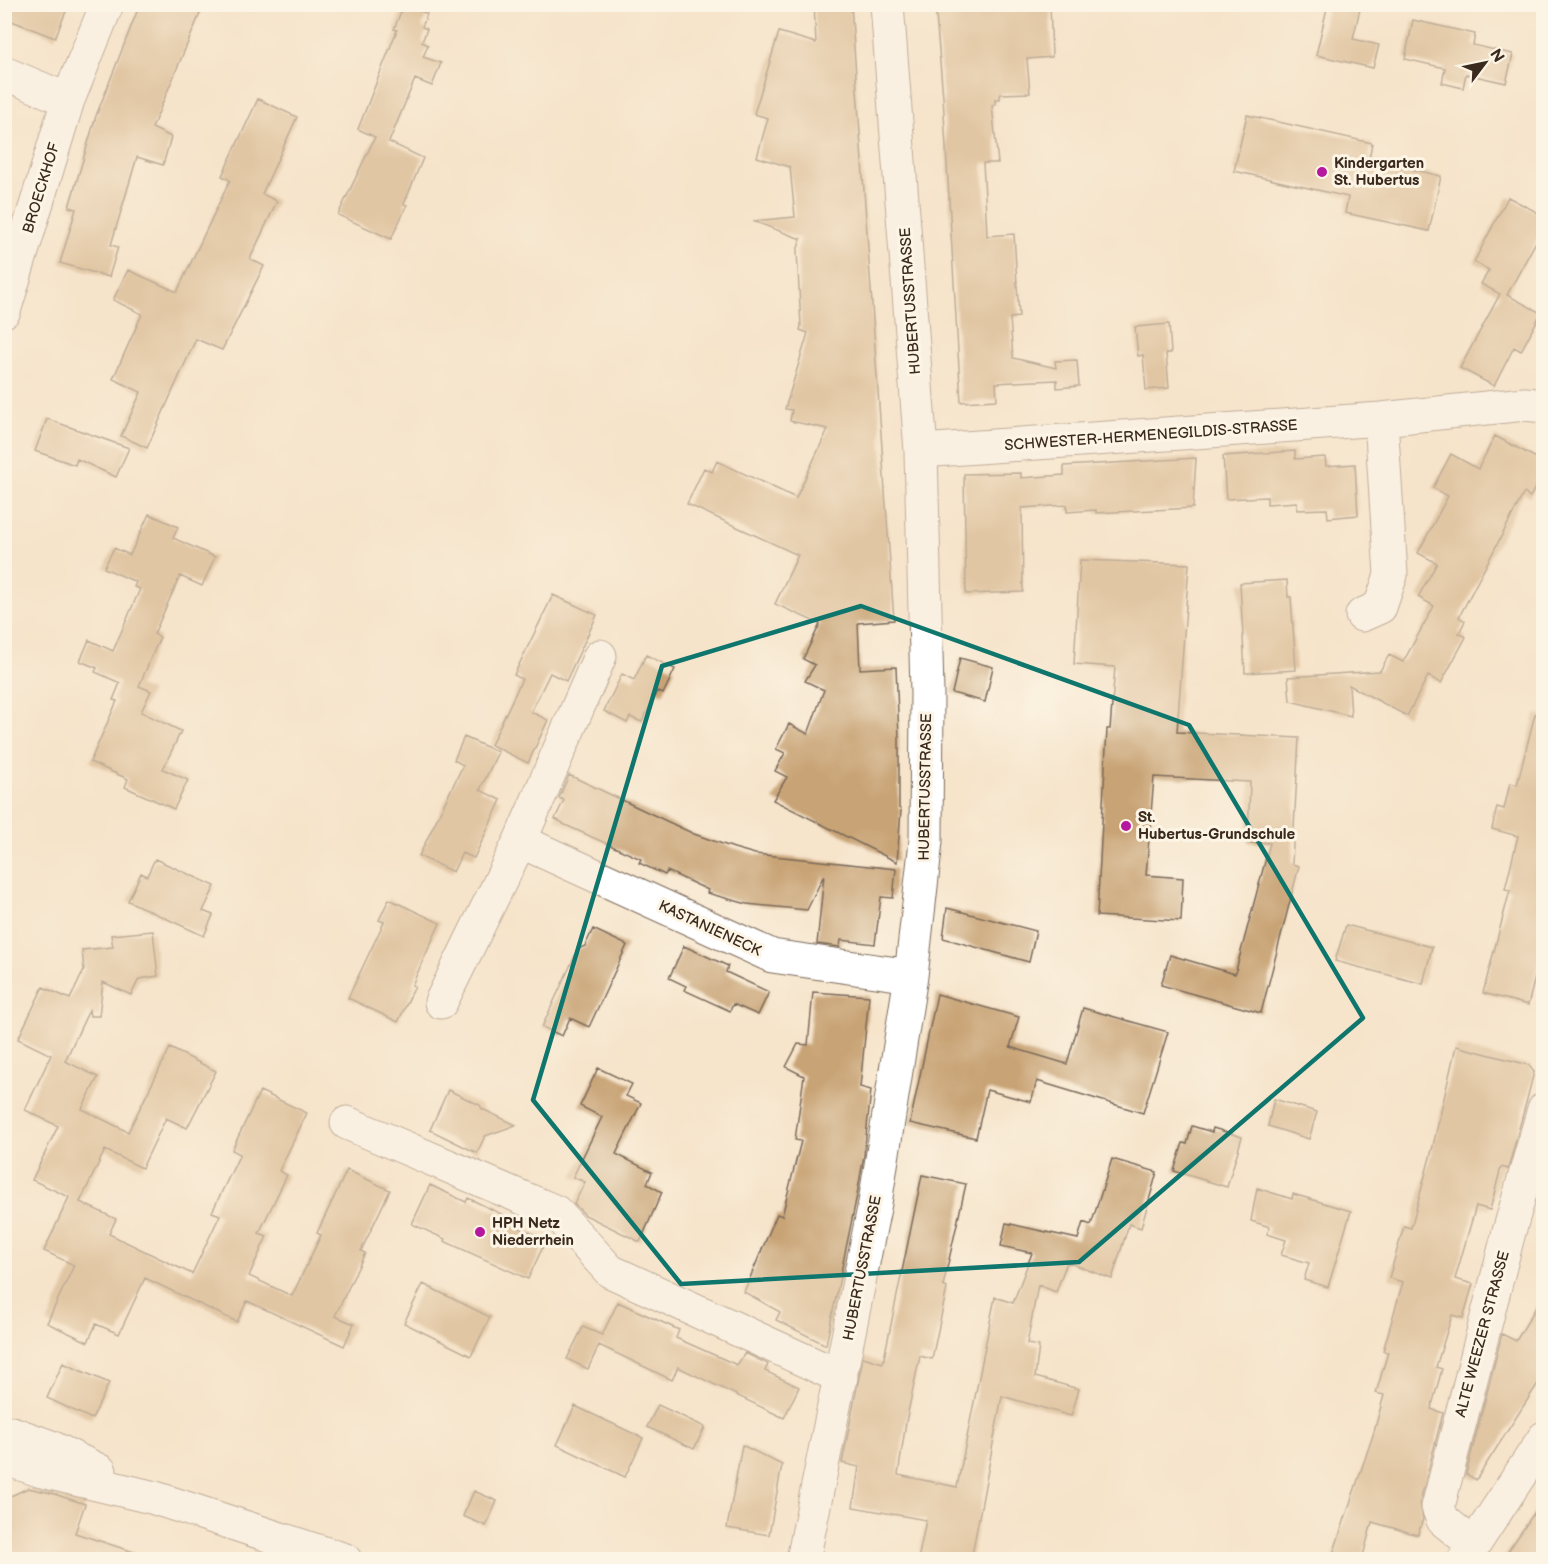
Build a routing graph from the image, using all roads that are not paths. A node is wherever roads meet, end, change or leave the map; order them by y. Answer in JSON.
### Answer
{"nodes":[{"id":1,"x":107,"y":4,"type":"edge"},
{"id":2,"x":887,"y":4,"type":"edge"},
{"id":3,"x":4,"y":73,"type":"edge"},
{"id":4,"x":68,"y":100,"type":"junction"},
{"id":5,"x":4,"y":311,"type":"edge"},
{"id":6,"x":1544,"y":406,"type":"edge"},
{"id":7,"x":1381,"y":419,"type":"junction"},
{"id":8,"x":921,"y":451,"type":"junction"},
{"id":9,"x":1362,"y":615,"type":"dead end"},
{"id":10,"x":600,"y":656,"type":"dead end"},
{"id":11,"x":520,"y":841,"type":"junction"},
{"id":12,"x":911,"y":976,"type":"junction"},
{"id":13,"x":441,"y":1002,"type":"dead end"},
{"id":14,"x":1544,"y":1109,"type":"edge"},
{"id":15,"x":347,"y":1123,"type":"dead end"},
{"id":16,"x":841,"y":1377,"type":"junction"},
{"id":17,"x":1544,"y":1438,"type":"edge"},
{"id":18,"x":7,"y":1444,"type":"edge"},
{"id":19,"x":1469,"y":1552,"type":"edge"},
{"id":20,"x":345,"y":1560,"type":"edge"},
{"id":21,"x":803,"y":1560,"type":"edge"}],
"edges":[{"from":1,"to":4,"type":"street","name":"BROECKHOF"},
{"from":2,"to":8,"type":"street","name":"HUBERTUSSTRASSE"},
{"from":3,"to":4,"type":"street"},
{"from":4,"to":5,"type":"street","name":"BROECKHOF"},
{"from":6,"to":7,"type":"street","name":"SCHWESTER-HERMENEGILDIS-STRASSE"},
{"from":7,"to":8,"type":"street","name":"SCHWESTER-HERMENEGILDIS-STRASSE"},
{"from":7,"to":9,"type":"street"},
{"from":8,"to":12,"type":"street","name":"HUBERTUSSTRASSE"},
{"from":10,"to":11,"type":"street"},
{"from":11,"to":12,"type":"street","name":"KASTANIENECK"},
{"from":11,"to":13,"type":"street"},
{"from":12,"to":16,"type":"street","name":"HUBERTUSSTRASSE"},
{"from":14,"to":19,"type":"street","name":"ALTE WEEZER STRASSE"},
{"from":15,"to":16,"type":"street"},
{"from":16,"to":21,"type":"street","name":"HUBERTUSSTRASSE"},
{"from":17,"to":19,"type":"street"},
{"from":18,"to":20,"type":"street"}]}
